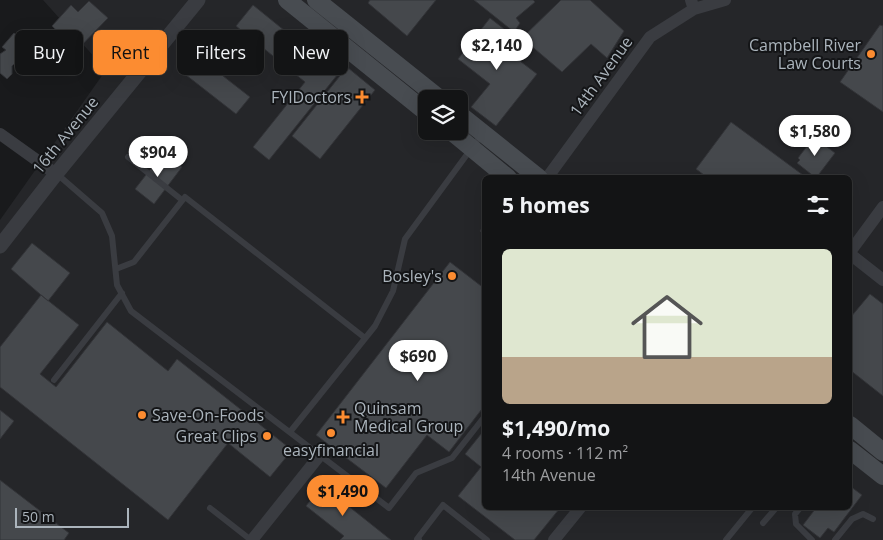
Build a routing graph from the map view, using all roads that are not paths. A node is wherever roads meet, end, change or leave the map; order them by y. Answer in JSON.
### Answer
{"nodes":[{"id":1,"x":198,"y":0,"type":"edge"},
{"id":2,"x":287,"y":0,"type":"edge"},
{"id":3,"x":316,"y":0,"type":"edge"},
{"id":4,"x":725,"y":0,"type":"edge"},
{"id":5,"x":693,"y":5,"type":"edge"},
{"id":6,"x":429,"y":90,"type":"edge"},
{"id":7,"x":418,"y":106,"type":"edge"},
{"id":8,"x":468,"y":121,"type":"edge"},
{"id":9,"x":483,"y":133,"type":"junction"},
{"id":10,"x":0,"y":134,"type":"edge"},
{"id":11,"x":462,"y":140,"type":"edge"},
{"id":12,"x":472,"y":148,"type":"junction"},
{"id":13,"x":128,"y":157,"type":"dead end"},
{"id":14,"x":56,"y":174,"type":"junction"},
{"id":15,"x":504,"y":175,"type":"edge"},
{"id":16,"x":536,"y":175,"type":"edge"},
{"id":17,"x":549,"y":175,"type":"edge"},
{"id":18,"x":182,"y":200,"type":"junction"},
{"id":19,"x":883,"y":207,"type":"edge"},
{"id":20,"x":0,"y":246,"type":"edge"},
{"id":21,"x":852,"y":250,"type":"edge"},
{"id":22,"x":852,"y":255,"type":"edge"},
{"id":23,"x":116,"y":269,"type":"junction"},
{"id":24,"x":883,"y":280,"type":"edge"},
{"id":25,"x":122,"y":293,"type":"junction"},
{"id":26,"x":365,"y":338,"type":"junction"},
{"id":27,"x":54,"y":380,"type":"dead end"},
{"id":28,"x":482,"y":420,"type":"edge"},
{"id":29,"x":852,"y":427,"type":"edge"},
{"id":30,"x":290,"y":432,"type":"junction"},
{"id":31,"x":852,"y":452,"type":"edge"},
{"id":32,"x":883,"y":452,"type":"edge"},
{"id":33,"x":320,"y":455,"type":"junction"},
{"id":34,"x":883,"y":476,"type":"edge"},
{"id":35,"x":210,"y":508,"type":"dead end"},
{"id":36,"x":578,"y":510,"type":"edge"},
{"id":37,"x":750,"y":510,"type":"edge"},
{"id":38,"x":774,"y":510,"type":"edge"},
{"id":39,"x":798,"y":510,"type":"edge"},
{"id":40,"x":873,"y":519,"type":"dead end"},
{"id":41,"x":763,"y":523,"type":"dead end"},
{"id":42,"x":252,"y":540,"type":"edge"},
{"id":43,"x":419,"y":540,"type":"edge"},
{"id":44,"x":487,"y":540,"type":"edge"},
{"id":45,"x":554,"y":540,"type":"edge"},
{"id":46,"x":726,"y":540,"type":"edge"},
{"id":47,"x":812,"y":540,"type":"edge"},
{"id":48,"x":835,"y":540,"type":"edge"}],
"edges":[{"from":1,"to":14,"type":"street","name":"16th Avenue"},
{"from":2,"to":7,"type":"main road"},
{"from":3,"to":6,"type":"main road"},
{"from":4,"to":5,"type":"street","name":"14th Avenue"},
{"from":5,"to":17,"type":"street","name":"14th Avenue"},
{"from":8,"to":9,"type":"main road"},
{"from":9,"to":12,"type":"lane"},
{"from":9,"to":16,"type":"main road"},
{"from":10,"to":14,"type":"street"},
{"from":11,"to":12,"type":"main road"},
{"from":12,"to":15,"type":"main road"},
{"from":12,"to":26,"type":"lane"},
{"from":13,"to":18,"type":"lane"},
{"from":14,"to":20,"type":"street","name":"16th Avenue"},
{"from":14,"to":23,"type":"lane"},
{"from":18,"to":23,"type":"lane"},
{"from":18,"to":26,"type":"lane"},
{"from":19,"to":21,"type":"street"},
{"from":22,"to":24,"type":"street"},
{"from":23,"to":25,"type":"lane"},
{"from":25,"to":27,"type":"lane"},
{"from":25,"to":30,"type":"lane"},
{"from":26,"to":30,"type":"lane"},
{"from":28,"to":33,"type":"lane"},
{"from":29,"to":32,"type":"main road"},
{"from":30,"to":33,"type":"lane"},
{"from":31,"to":34,"type":"main road"},
{"from":33,"to":42,"type":"street"},
{"from":35,"to":42,"type":"lane"},
{"from":36,"to":45,"type":"street"},
{"from":37,"to":46,"type":"lane"},
{"from":38,"to":41,"type":"lane"},
{"from":39,"to":47,"type":"lane"},
{"from":40,"to":48,"type":"lane"},
{"from":43,"to":44,"type":"lane"}]}
